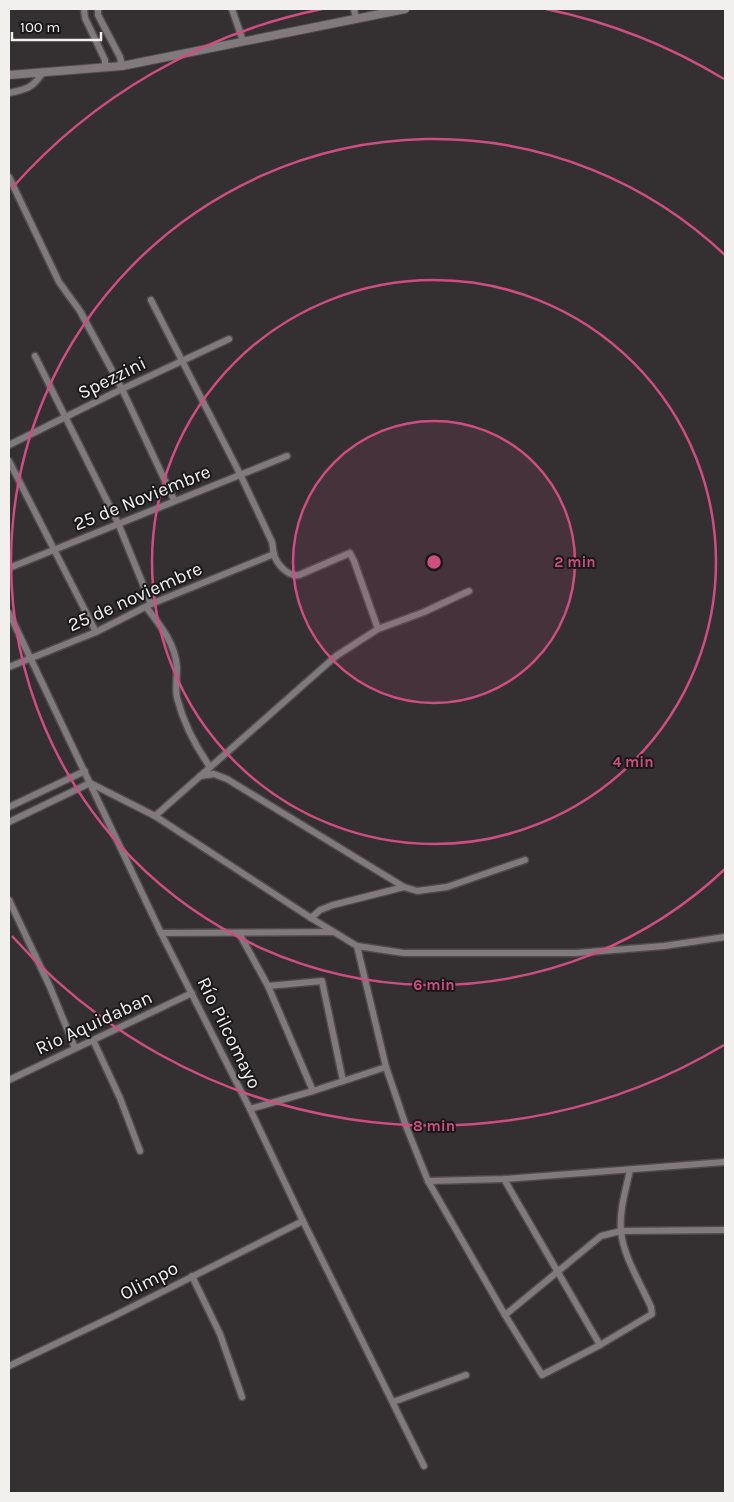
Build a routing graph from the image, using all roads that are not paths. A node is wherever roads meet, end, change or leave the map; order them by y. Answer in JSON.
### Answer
{"nodes":[{"id":1,"x":84,"y":9,"type":"edge"},
{"id":2,"x":98,"y":9,"type":"edge"},
{"id":3,"x":232,"y":9,"type":"edge"},
{"id":4,"x":354,"y":9,"type":"edge"},
{"id":5,"x":405,"y":9,"type":"edge"},
{"id":6,"x":356,"y":18,"type":"junction"},
{"id":7,"x":244,"y":41,"type":"junction"},
{"id":8,"x":122,"y":66,"type":"junction"},
{"id":9,"x":105,"y":67,"type":"junction"},
{"id":10,"x":43,"y":72,"type":"junction"},
{"id":11,"x":9,"y":74,"type":"edge"},
{"id":12,"x":9,"y":93,"type":"edge"},
{"id":13,"x":9,"y":177,"type":"edge"},
{"id":14,"x":151,"y":300,"type":"dead end"},
{"id":15,"x":229,"y":339,"type":"dead end"},
{"id":16,"x":35,"y":356,"type":"dead end"},
{"id":17,"x":182,"y":361,"type":"junction"},
{"id":18,"x":122,"y":389,"type":"junction"},
{"id":19,"x":65,"y":417,"type":"junction"},
{"id":20,"x":9,"y":445,"type":"edge"},
{"id":21,"x":287,"y":456,"type":"dead end"},
{"id":22,"x":9,"y":461,"type":"edge"},
{"id":23,"x":240,"y":474,"type":"junction"},
{"id":24,"x":174,"y":500,"type":"junction"},
{"id":25,"x":118,"y":523,"type":"junction"},
{"id":26,"x":54,"y":550,"type":"junction"},
{"id":27,"x":274,"y":554,"type":"junction"},
{"id":28,"x":9,"y":568,"type":"edge"},
{"id":29,"x":469,"y":591,"type":"dead end"},
{"id":30,"x":149,"y":605,"type":"junction"},
{"id":31,"x":9,"y":613,"type":"edge"},
{"id":32,"x":378,"y":629,"type":"junction"},
{"id":33,"x":96,"y":632,"type":"junction"},
{"id":34,"x":31,"y":659,"type":"junction"},
{"id":35,"x":9,"y":667,"type":"edge"},
{"id":36,"x":210,"y":767,"type":"junction"},
{"id":37,"x":85,"y":771,"type":"junction"},
{"id":38,"x":200,"y":776,"type":"junction"},
{"id":39,"x":90,"y":783,"type":"junction"},
{"id":40,"x":9,"y":807,"type":"edge"},
{"id":41,"x":155,"y":816,"type":"junction"},
{"id":42,"x":9,"y":822,"type":"edge"},
{"id":43,"x":525,"y":860,"type":"dead end"},
{"id":44,"x":404,"y":887,"type":"junction"},
{"id":45,"x":9,"y":900,"type":"edge"},
{"id":46,"x":311,"y":918,"type":"junction"},
{"id":47,"x":239,"y":932,"type":"junction"},
{"id":48,"x":334,"y":932,"type":"junction"},
{"id":49,"x":161,"y":933,"type":"junction"},
{"id":50,"x":725,"y":937,"type":"edge"},
{"id":51,"x":357,"y":946,"type":"junction"},
{"id":52,"x":268,"y":986,"type":"junction"},
{"id":53,"x":192,"y":993,"type":"junction"},
{"id":54,"x":93,"y":1040,"type":"junction"},
{"id":55,"x":75,"y":1048,"type":"junction"},
{"id":56,"x":386,"y":1067,"type":"junction"},
{"id":57,"x":9,"y":1080,"type":"edge"},
{"id":58,"x":343,"y":1081,"type":"junction"},
{"id":59,"x":313,"y":1091,"type":"junction"},
{"id":60,"x":250,"y":1109,"type":"junction"},
{"id":61,"x":140,"y":1151,"type":"dead end"},
{"id":62,"x":725,"y":1162,"type":"edge"},
{"id":63,"x":630,"y":1170,"type":"junction"},
{"id":64,"x":504,"y":1179,"type":"junction"},
{"id":65,"x":428,"y":1181,"type":"junction"},
{"id":66,"x":303,"y":1221,"type":"junction"},
{"id":67,"x":725,"y":1230,"type":"edge"},
{"id":68,"x":621,"y":1231,"type":"junction"},
{"id":69,"x":558,"y":1272,"type":"junction"},
{"id":70,"x":192,"y":1276,"type":"junction"},
{"id":71,"x":505,"y":1315,"type":"junction"},
{"id":72,"x":600,"y":1345,"type":"junction"},
{"id":73,"x":9,"y":1366,"type":"edge"},
{"id":74,"x":466,"y":1375,"type":"dead end"},
{"id":75,"x":242,"y":1397,"type":"dead end"},
{"id":76,"x":393,"y":1402,"type":"junction"},
{"id":77,"x":424,"y":1466,"type":"dead end"}],
"edges":[{"from":1,"to":9,"type":"street"},
{"from":2,"to":8,"type":"street"},
{"from":3,"to":7,"type":"street"},
{"from":4,"to":6,"type":"street"},
{"from":5,"to":6,"type":"street"},
{"from":6,"to":7,"type":"street"},
{"from":7,"to":8,"type":"street"},
{"from":8,"to":9,"type":"street"},
{"from":9,"to":10,"type":"street"},
{"from":10,"to":11,"type":"street"},
{"from":10,"to":12,"type":"street"},
{"from":13,"to":18,"type":"street"},
{"from":14,"to":17,"type":"street"},
{"from":15,"to":17,"type":"street","name":"Spezzini"},
{"from":16,"to":19,"type":"street"},
{"from":17,"to":18,"type":"street","name":"Spezzini"},
{"from":17,"to":23,"type":"street"},
{"from":18,"to":19,"type":"street","name":"Spezzini"},
{"from":18,"to":24,"type":"street"},
{"from":19,"to":20,"type":"street","name":"Spezzini"},
{"from":19,"to":25,"type":"street"},
{"from":21,"to":23,"type":"street","name":"25 de Noviembre"},
{"from":22,"to":26,"type":"street"},
{"from":23,"to":24,"type":"street","name":"25 de Noviembre"},
{"from":23,"to":27,"type":"street"},
{"from":24,"to":25,"type":"street","name":"25 de Noviembre"},
{"from":25,"to":26,"type":"street","name":"25 de Noviembre"},
{"from":25,"to":30,"type":"street"},
{"from":26,"to":28,"type":"street","name":"25 de Noviembre"},
{"from":26,"to":33,"type":"street"},
{"from":27,"to":30,"type":"street","name":"25 de noviembre"},
{"from":27,"to":32,"type":"street"},
{"from":29,"to":32,"type":"street"},
{"from":30,"to":33,"type":"street","name":"25 de noviembre"},
{"from":30,"to":36,"type":"street"},
{"from":31,"to":34,"type":"street","name":"Río Pilcomayo"},
{"from":32,"to":36,"type":"street"},
{"from":33,"to":34,"type":"street","name":"25 de noviembre"},
{"from":34,"to":35,"type":"street","name":"25 de noviembre"},
{"from":34,"to":37,"type":"street","name":"Río Pilcomayo"},
{"from":36,"to":38,"type":"street"},
{"from":37,"to":39,"type":"street","name":"Río Pilcomayo"},
{"from":37,"to":40,"type":"street"},
{"from":38,"to":41,"type":"street"},
{"from":38,"to":44,"type":"street"},
{"from":39,"to":41,"type":"street"},
{"from":39,"to":42,"type":"street"},
{"from":39,"to":49,"type":"street","name":"Río Pilcomayo"},
{"from":41,"to":46,"type":"street"},
{"from":43,"to":44,"type":"street"},
{"from":44,"to":46,"type":"street"},
{"from":45,"to":55,"type":"street"},
{"from":46,"to":48,"type":"street"},
{"from":47,"to":48,"type":"street"},
{"from":47,"to":49,"type":"street"},
{"from":47,"to":52,"type":"street"},
{"from":48,"to":51,"type":"street"},
{"from":49,"to":53,"type":"street","name":"Río Pilcomayo"},
{"from":50,"to":51,"type":"street"},
{"from":51,"to":56,"type":"street"},
{"from":52,"to":58,"type":"street"},
{"from":52,"to":59,"type":"street"},
{"from":53,"to":54,"type":"street","name":"Rio Aquidaban"},
{"from":53,"to":60,"type":"street","name":"Río Pilcomayo"},
{"from":54,"to":55,"type":"street","name":"Rio Aquidaban"},
{"from":54,"to":61,"type":"street"},
{"from":55,"to":57,"type":"street","name":"Rio Aquidaban"},
{"from":56,"to":58,"type":"street"},
{"from":56,"to":65,"type":"street"},
{"from":58,"to":59,"type":"street"},
{"from":59,"to":60,"type":"street"},
{"from":60,"to":66,"type":"street","name":"Río Pilcomayo"},
{"from":62,"to":63,"type":"street"},
{"from":63,"to":64,"type":"street"},
{"from":63,"to":68,"type":"street"},
{"from":64,"to":65,"type":"street"},
{"from":64,"to":69,"type":"street"},
{"from":65,"to":71,"type":"street"},
{"from":66,"to":70,"type":"street","name":"Olimpo"},
{"from":66,"to":76,"type":"street","name":"Río Pilcomayo"},
{"from":67,"to":68,"type":"street"},
{"from":68,"to":69,"type":"street"},
{"from":68,"to":72,"type":"street"},
{"from":69,"to":71,"type":"street"},
{"from":69,"to":72,"type":"street"},
{"from":70,"to":73,"type":"street","name":"Olimpo"},
{"from":70,"to":75,"type":"street"},
{"from":71,"to":72,"type":"street"},
{"from":74,"to":76,"type":"street"},
{"from":76,"to":77,"type":"street","name":"Río Pilcomayo"}]}
